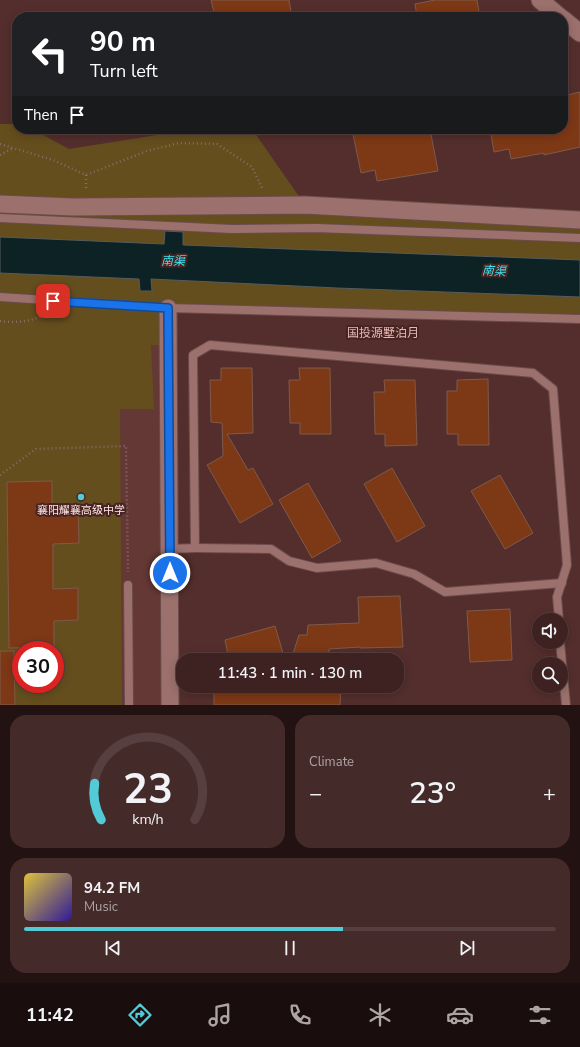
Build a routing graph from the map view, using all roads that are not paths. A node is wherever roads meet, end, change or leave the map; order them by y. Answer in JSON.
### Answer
{"nodes":[{"id":1,"x":540,"y":0,"type":"edge"},
{"id":2,"x":554,"y":12,"type":"edge"},
{"id":3,"x":568,"y":23,"type":"edge"},
{"id":4,"x":580,"y":33,"type":"edge"},
{"id":5,"x":0,"y":204,"type":"edge"},
{"id":6,"x":0,"y":218,"type":"edge"},
{"id":7,"x":580,"y":220,"type":"edge"},
{"id":8,"x":580,"y":238,"type":"edge"},
{"id":9,"x":0,"y":297,"type":"edge"},
{"id":10,"x":168,"y":308,"type":"junction"},
{"id":11,"x":580,"y":319,"type":"edge"},
{"id":12,"x":195,"y":548,"type":"junction"},
{"id":13,"x":169,"y":549,"type":"junction"},
{"id":14,"x":562,"y":583,"type":"junction"},
{"id":15,"x":128,"y":585,"type":"road end"},
{"id":16,"x":558,"y":613,"type":"edge"},
{"id":17,"x":561,"y":649,"type":"edge"},
{"id":18,"x":129,"y":705,"type":"edge"},
{"id":19,"x":170,"y":705,"type":"edge"},
{"id":20,"x":566,"y":705,"type":"edge"}],
"edges":[{"from":1,"to":2,"type":"street"},
{"from":3,"to":4,"type":"street"},
{"from":5,"to":7,"type":"street"},
{"from":6,"to":8,"type":"lane"},
{"from":9,"to":10,"type":"lane"},
{"from":10,"to":11,"type":"lane"},
{"from":10,"to":13,"type":"street"},
{"from":12,"to":13,"type":"lane"},
{"from":12,"to":14,"type":"lane"},
{"from":12,"to":14,"type":"lane"},
{"from":13,"to":19,"type":"street"},
{"from":14,"to":16,"type":"lane"},
{"from":15,"to":18,"type":"lane"},
{"from":17,"to":20,"type":"lane"}]}
